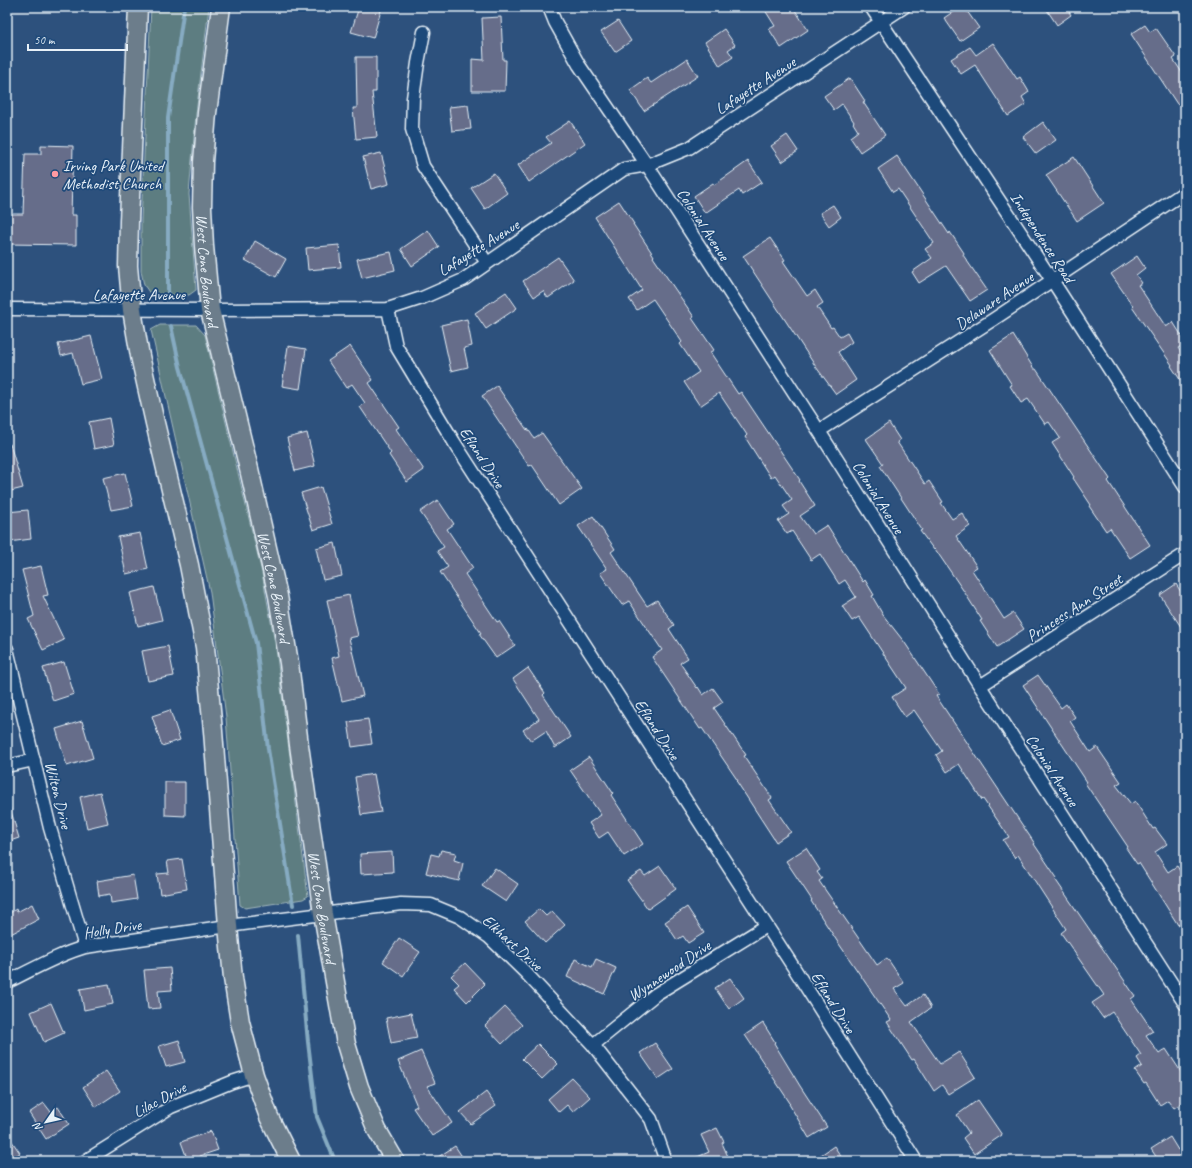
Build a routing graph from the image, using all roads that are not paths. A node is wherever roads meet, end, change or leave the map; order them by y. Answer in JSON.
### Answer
{"nodes":[{"id":1,"x":138,"y":7,"type":"edge"},
{"id":2,"x":221,"y":7,"type":"edge"},
{"id":3,"x":549,"y":7,"type":"edge"},
{"id":4,"x":871,"y":7,"type":"edge"},
{"id":5,"x":904,"y":7,"type":"edge"},
{"id":6,"x":881,"y":22,"type":"junction"},
{"id":7,"x":424,"y":32,"type":"dead end"},
{"id":8,"x":647,"y":165,"type":"junction"},
{"id":9,"x":1185,"y":192,"type":"edge"},
{"id":10,"x":487,"y":263,"type":"junction"},
{"id":11,"x":1052,"y":280,"type":"junction"},
{"id":12,"x":7,"y":309,"type":"edge"},
{"id":13,"x":388,"y":309,"type":"junction"},
{"id":14,"x":132,"y":310,"type":"junction"},
{"id":15,"x":210,"y":310,"type":"junction"},
{"id":16,"x":818,"y":431,"type":"junction"},
{"id":17,"x":1185,"y":487,"type":"edge"},
{"id":18,"x":1185,"y":554,"type":"edge"},
{"id":19,"x":7,"y":649,"type":"edge"},
{"id":20,"x":980,"y":686,"type":"junction"},
{"id":21,"x":34,"y":760,"type":"junction"},
{"id":22,"x":7,"y":766,"type":"edge"},
{"id":23,"x":324,"y":914,"type":"junction"},
{"id":24,"x":228,"y":926,"type":"junction"},
{"id":25,"x":766,"y":926,"type":"junction"},
{"id":26,"x":85,"y":947,"type":"junction"},
{"id":27,"x":7,"y":982,"type":"edge"},
{"id":28,"x":1185,"y":1004,"type":"edge"},
{"id":29,"x":592,"y":1046,"type":"junction"},
{"id":30,"x":254,"y":1075,"type":"junction"},
{"id":31,"x":85,"y":1161,"type":"edge"},
{"id":32,"x":291,"y":1161,"type":"edge"},
{"id":33,"x":395,"y":1161,"type":"edge"},
{"id":34,"x":666,"y":1161,"type":"edge"},
{"id":35,"x":916,"y":1161,"type":"edge"}],
"edges":[{"from":1,"to":14,"type":"main road"},
{"from":2,"to":15,"type":"main road","name":"West Cone Boulevard"},
{"from":3,"to":8,"type":"street","name":"Colonial Avenue"},
{"from":4,"to":6,"type":"street","name":"Independence Road"},
{"from":5,"to":6,"type":"street","name":"Lafayette Avenue"},
{"from":6,"to":8,"type":"street","name":"Lafayette Avenue"},
{"from":6,"to":11,"type":"street","name":"Independence Road"},
{"from":7,"to":10,"type":"street"},
{"from":8,"to":10,"type":"street","name":"Lafayette Avenue"},
{"from":8,"to":16,"type":"street","name":"Colonial Avenue"},
{"from":9,"to":11,"type":"street","name":"Delaware Avenue"},
{"from":10,"to":13,"type":"street","name":"Lafayette Avenue"},
{"from":11,"to":16,"type":"street","name":"Delaware Avenue"},
{"from":11,"to":17,"type":"street","name":"Independence Road"},
{"from":12,"to":14,"type":"street","name":"Lafayette Avenue"},
{"from":13,"to":15,"type":"street","name":"Lafayette Avenue"},
{"from":13,"to":25,"type":"street","name":"Efland Drive"},
{"from":14,"to":15,"type":"street","name":"Lafayette Avenue"},
{"from":14,"to":24,"type":"main road"},
{"from":15,"to":23,"type":"main road","name":"West Cone Boulevard"},
{"from":16,"to":20,"type":"street","name":"Colonial Avenue"},
{"from":18,"to":20,"type":"street","name":"Princess Ann Street"},
{"from":19,"to":21,"type":"street","name":"Wilton Drive"},
{"from":20,"to":28,"type":"street","name":"Colonial Avenue"},
{"from":21,"to":22,"type":"street"},
{"from":21,"to":26,"type":"street","name":"Wilton Drive"},
{"from":23,"to":24,"type":"street","name":"Elkhart Drive"},
{"from":23,"to":29,"type":"street","name":"Elkhart Drive"},
{"from":23,"to":33,"type":"main road","name":"West Cone Boulevard"},
{"from":24,"to":26,"type":"street","name":"Holly Drive"},
{"from":24,"to":30,"type":"main road"},
{"from":25,"to":29,"type":"street","name":"Wynnewood Drive"},
{"from":25,"to":35,"type":"street","name":"Efland Drive"},
{"from":26,"to":27,"type":"street","name":"Holly Drive"},
{"from":29,"to":34,"type":"street","name":"Elkhart Drive"},
{"from":30,"to":31,"type":"street","name":"Lilac Drive"},
{"from":30,"to":32,"type":"main road"}]}
